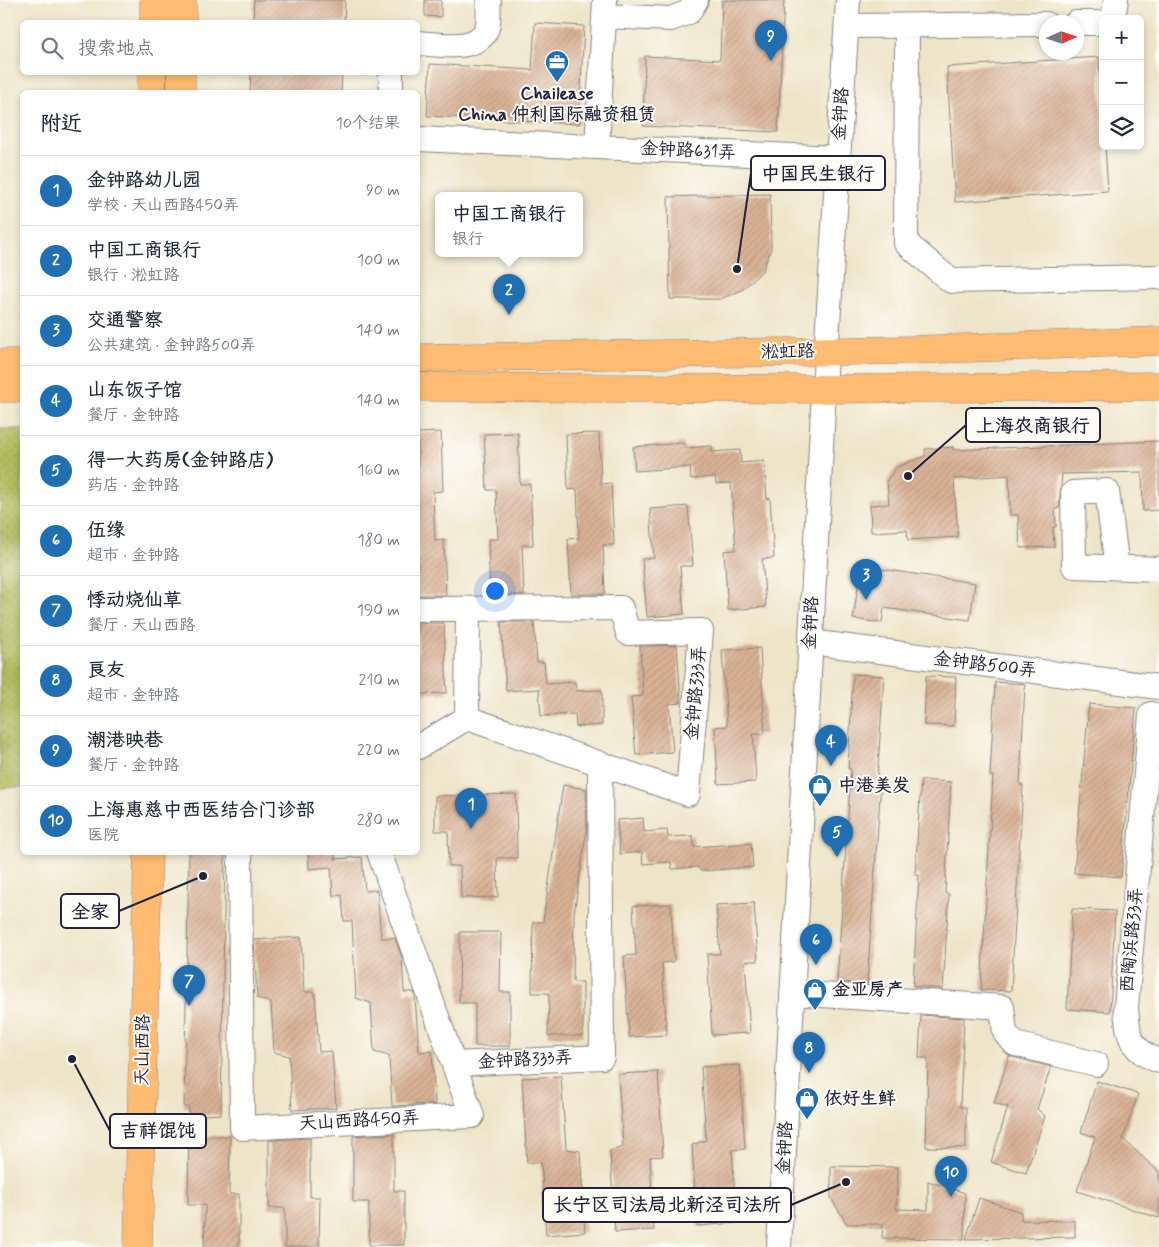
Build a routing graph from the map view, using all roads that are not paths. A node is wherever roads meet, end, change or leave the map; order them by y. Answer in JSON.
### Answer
{"nodes":[{"id":1,"x":154,"y":0,"type":"edge"},
{"id":2,"x":182,"y":0,"type":"edge"},
{"id":3,"x":489,"y":0,"type":"edge"},
{"id":4,"x":696,"y":0,"type":"edge"},
{"id":5,"x":848,"y":0,"type":"edge"},
{"id":6,"x":1116,"y":0,"type":"edge"},
{"id":7,"x":604,"y":8,"type":"edge"},
{"id":8,"x":1114,"y":15,"type":"edge"},
{"id":9,"x":154,"y":20,"type":"edge"},
{"id":10,"x":182,"y":20,"type":"edge"},
{"id":11,"x":1099,"y":23,"type":"edge"},
{"id":12,"x":1039,"y":24,"type":"edge"},
{"id":13,"x":1084,"y":24,"type":"edge"},
{"id":14,"x":847,"y":26,"type":"junction"},
{"id":15,"x":907,"y":26,"type":"junction"},
{"id":16,"x":420,"y":43,"type":"edge"},
{"id":17,"x":152,"y":75,"type":"edge"},
{"id":18,"x":182,"y":75,"type":"edge"},
{"id":19,"x":392,"y":75,"type":"edge"},
{"id":20,"x":152,"y":90,"type":"edge"},
{"id":21,"x":181,"y":90,"type":"edge"},
{"id":22,"x":391,"y":90,"type":"edge"},
{"id":23,"x":420,"y":139,"type":"edge"},
{"id":24,"x":597,"y":147,"type":"junction"},
{"id":25,"x":838,"y":158,"type":"junction"},
{"id":26,"x":1159,"y":278,"type":"edge"},
{"id":27,"x":1159,"y":341,"type":"edge"},
{"id":28,"x":826,"y":352,"type":"junction"},
{"id":29,"x":420,"y":358,"type":"edge"},
{"id":30,"x":0,"y":363,"type":"edge"},
{"id":31,"x":20,"y":363,"type":"edge"},
{"id":32,"x":1159,"y":386,"type":"edge"},
{"id":33,"x":420,"y":387,"type":"edge"},
{"id":34,"x":0,"y":388,"type":"edge"},
{"id":35,"x":20,"y":388,"type":"edge"},
{"id":36,"x":824,"y":390,"type":"junction"},
{"id":37,"x":1117,"y":567,"type":"dead end"},
{"id":38,"x":1159,"y":569,"type":"edge"},
{"id":39,"x":420,"y":609,"type":"edge"},
{"id":40,"x":468,"y":609,"type":"junction"},
{"id":41,"x":810,"y":642,"type":"junction"},
{"id":42,"x":1159,"y":687,"type":"edge"},
{"id":43,"x":1151,"y":714,"type":"dead end"},
{"id":44,"x":467,"y":718,"type":"junction"},
{"id":45,"x":420,"y":746,"type":"edge"},
{"id":46,"x":600,"y":764,"type":"junction"},
{"id":47,"x":148,"y":855,"type":"edge"},
{"id":48,"x":240,"y":855,"type":"edge"},
{"id":49,"x":379,"y":855,"type":"edge"},
{"id":50,"x":792,"y":994,"type":"junction"},
{"id":51,"x":1159,"y":1061,"type":"edge"},
{"id":52,"x":455,"y":1064,"type":"junction"},
{"id":53,"x":1096,"y":1064,"type":"dead end"},
{"id":54,"x":138,"y":1247,"type":"edge"},
{"id":55,"x":779,"y":1247,"type":"edge"}],
"edges":[{"from":1,"to":9,"type":"main road"},
{"from":2,"to":10,"type":"main road"},
{"from":3,"to":16,"type":"street"},
{"from":4,"to":7,"type":"street"},
{"from":5,"to":14,"type":"street","name":"金钟路"},
{"from":6,"to":8,"type":"street"},
{"from":7,"to":24,"type":"street"},
{"from":11,"to":13,"type":"street"},
{"from":12,"to":15,"type":"street"},
{"from":14,"to":15,"type":"street"},
{"from":14,"to":25,"type":"street","name":"金钟路"},
{"from":15,"to":26,"type":"street"},
{"from":17,"to":20,"type":"main road"},
{"from":18,"to":21,"type":"main road"},
{"from":19,"to":22,"type":"street"},
{"from":23,"to":24,"type":"street","name":"金钟路631弄"},
{"from":24,"to":25,"type":"street","name":"金钟路631弄"},
{"from":25,"to":28,"type":"street","name":"金钟路"},
{"from":27,"to":28,"type":"main road","name":"淞虹路"},
{"from":28,"to":29,"type":"main road","name":"淞虹路"},
{"from":28,"to":36,"type":"street","name":"金钟路"},
{"from":30,"to":31,"type":"main road"},
{"from":32,"to":36,"type":"main road","name":"淞虹路"},
{"from":33,"to":36,"type":"main road","name":"淞虹路"},
{"from":34,"to":35,"type":"main road"},
{"from":36,"to":41,"type":"street","name":"金钟路"},
{"from":37,"to":38,"type":"street"},
{"from":39,"to":40,"type":"street"},
{"from":40,"to":44,"type":"street"},
{"from":40,"to":46,"type":"street","name":"金钟路333弄"},
{"from":41,"to":42,"type":"street","name":"金钟路500弄"},
{"from":41,"to":50,"type":"street","name":"金钟路"},
{"from":43,"to":51,"type":"street","name":"西陶浜路33弄"},
{"from":44,"to":45,"type":"street"},
{"from":44,"to":46,"type":"street","name":"金钟路333弄"},
{"from":46,"to":52,"type":"street","name":"金钟路333弄"},
{"from":47,"to":54,"type":"main road","name":"天山西路"},
{"from":48,"to":52,"type":"street","name":"天山西路450弄"},
{"from":49,"to":52,"type":"street","name":"天山西路450弄"},
{"from":50,"to":53,"type":"street"},
{"from":50,"to":55,"type":"street","name":"金钟路"}]}
